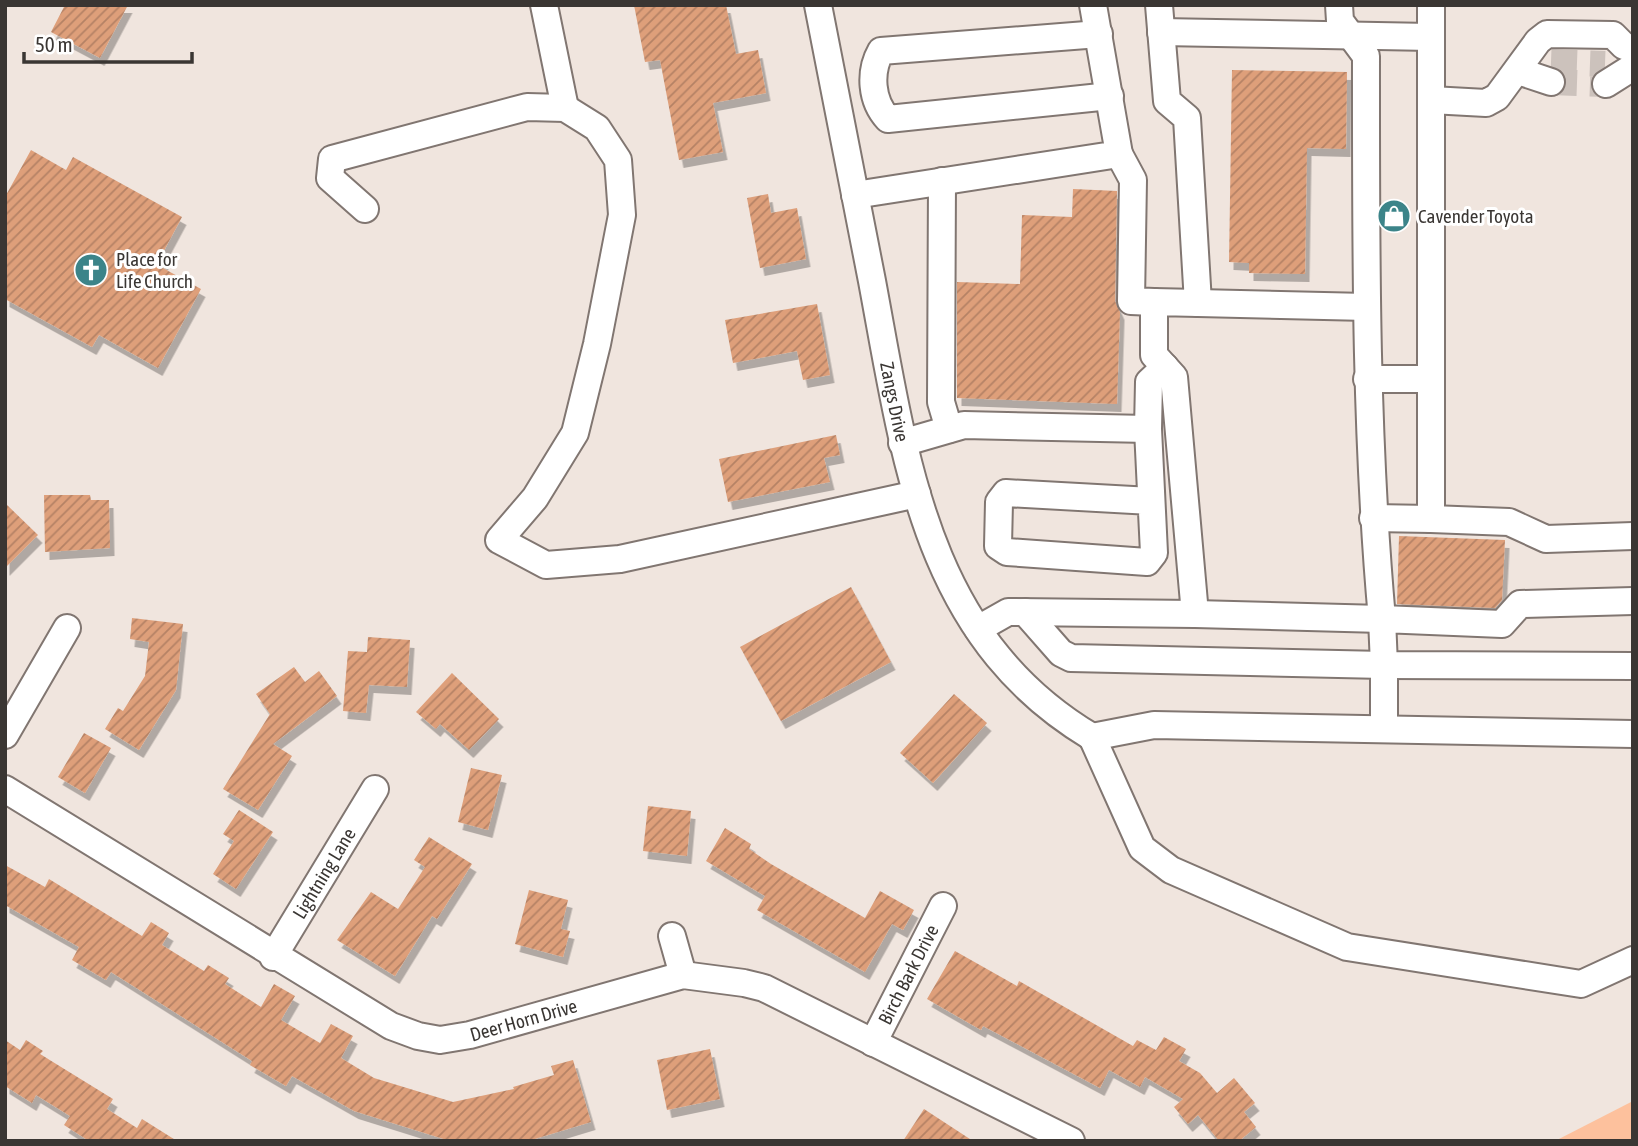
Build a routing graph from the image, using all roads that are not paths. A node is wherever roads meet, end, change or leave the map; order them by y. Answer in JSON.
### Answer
{"nodes":[{"id":1,"x":544,"y":5,"type":"edge"},
{"id":2,"x":818,"y":5,"type":"edge"},
{"id":3,"x":1093,"y":5,"type":"edge"},
{"id":4,"x":1160,"y":5,"type":"edge"},
{"id":5,"x":1339,"y":5,"type":"edge"},
{"id":6,"x":1432,"y":5,"type":"edge"},
{"id":7,"x":1161,"y":32,"type":"junction"},
{"id":8,"x":1099,"y":34,"type":"junction"},
{"id":9,"x":1351,"y":36,"type":"junction"},
{"id":10,"x":1432,"y":37,"type":"junction"},
{"id":11,"x":1621,"y":67,"type":"edge"},
{"id":12,"x":1518,"y":71,"type":"junction"},
{"id":13,"x":1551,"y":72,"type":"tunnel mouth"},
{"id":14,"x":1110,"y":96,"type":"junction"},
{"id":15,"x":1431,"y":100,"type":"junction"},
{"id":16,"x":565,"y":108,"type":"junction"},
{"id":17,"x":1119,"y":154,"type":"junction"},
{"id":18,"x":942,"y":181,"type":"junction"},
{"id":19,"x":855,"y":195,"type":"junction"},
{"id":20,"x":365,"y":209,"type":"dead end"},
{"id":21,"x":1154,"y":302,"type":"junction"},
{"id":22,"x":1198,"y":303,"type":"junction"},
{"id":23,"x":1367,"y":307,"type":"junction"},
{"id":24,"x":1165,"y":368,"type":"junction"},
{"id":25,"x":1367,"y":379,"type":"junction"},
{"id":26,"x":1431,"y":379,"type":"junction"},
{"id":27,"x":948,"y":429,"type":"junction"},
{"id":28,"x":1148,"y":429,"type":"junction"},
{"id":29,"x":902,"y":443,"type":"junction"},
{"id":30,"x":916,"y":494,"type":"junction"},
{"id":31,"x":1151,"y":501,"type":"junction"},
{"id":32,"x":1373,"y":518,"type":"junction"},
{"id":33,"x":1431,"y":519,"type":"junction"},
{"id":34,"x":1633,"y":536,"type":"edge"},
{"id":35,"x":1633,"y":601,"type":"edge"},
{"id":36,"x":1025,"y":612,"type":"junction"},
{"id":37,"x":1195,"y":614,"type":"junction"},
{"id":38,"x":1382,"y":619,"type":"junction"},
{"id":39,"x":67,"y":628,"type":"dead end"},
{"id":40,"x":978,"y":629,"type":"junction"},
{"id":41,"x":1384,"y":664,"type":"junction"},
{"id":42,"x":1633,"y":666,"type":"edge"},
{"id":43,"x":1384,"y":729,"type":"junction"},
{"id":44,"x":1633,"y":734,"type":"edge"},
{"id":45,"x":5,"y":735,"type":"edge"},
{"id":46,"x":1092,"y":737,"type":"junction"},
{"id":47,"x":5,"y":789,"type":"edge"},
{"id":48,"x":375,"y":789,"type":"dead end"},
{"id":49,"x":943,"y":906,"type":"dead end"},
{"id":50,"x":671,"y":936,"type":"dead end"},
{"id":51,"x":274,"y":957,"type":"junction"},
{"id":52,"x":1633,"y":960,"type":"edge"},
{"id":53,"x":683,"y":975,"type":"junction"},
{"id":54,"x":873,"y":1043,"type":"junction"},
{"id":55,"x":1071,"y":1141,"type":"edge"}],
"edges":[{"from":1,"to":16,"type":"street"},
{"from":2,"to":19,"type":"street","name":"Zangs Drive"},
{"from":3,"to":8,"type":"street"},
{"from":4,"to":7,"type":"street"},
{"from":5,"to":9,"type":"street"},
{"from":6,"to":10,"type":"street"},
{"from":7,"to":9,"type":"street"},
{"from":7,"to":22,"type":"street"},
{"from":8,"to":14,"type":"street"},
{"from":8,"to":14,"type":"street"},
{"from":9,"to":10,"type":"street"},
{"from":9,"to":23,"type":"street"},
{"from":10,"to":15,"type":"street"},
{"from":11,"to":12,"type":"street"},
{"from":12,"to":13,"type":"street"},
{"from":12,"to":15,"type":"street"},
{"from":14,"to":17,"type":"street"},
{"from":15,"to":26,"type":"street"},
{"from":16,"to":20,"type":"street"},
{"from":16,"to":30,"type":"street"},
{"from":17,"to":18,"type":"street"},
{"from":17,"to":21,"type":"street"},
{"from":18,"to":19,"type":"street"},
{"from":18,"to":27,"type":"street"},
{"from":19,"to":29,"type":"street","name":"Zangs Drive"},
{"from":21,"to":22,"type":"street"},
{"from":21,"to":24,"type":"street"},
{"from":22,"to":23,"type":"street"},
{"from":23,"to":25,"type":"street"},
{"from":24,"to":28,"type":"street"},
{"from":24,"to":37,"type":"street"},
{"from":25,"to":26,"type":"street"},
{"from":25,"to":32,"type":"street"},
{"from":26,"to":33,"type":"street"},
{"from":27,"to":28,"type":"street"},
{"from":27,"to":29,"type":"street"},
{"from":28,"to":31,"type":"street"},
{"from":29,"to":30,"type":"street","name":"Zangs Drive"},
{"from":30,"to":40,"type":"street","name":"Zangs Drive"},
{"from":31,"to":31,"type":"street"},
{"from":32,"to":33,"type":"street"},
{"from":32,"to":38,"type":"street"},
{"from":33,"to":34,"type":"street"},
{"from":35,"to":38,"type":"street"},
{"from":36,"to":37,"type":"street"},
{"from":36,"to":40,"type":"street"},
{"from":36,"to":41,"type":"street"},
{"from":37,"to":38,"type":"street"},
{"from":38,"to":41,"type":"street"},
{"from":39,"to":45,"type":"street"},
{"from":40,"to":46,"type":"street","name":"Zangs Drive"},
{"from":41,"to":42,"type":"street"},
{"from":41,"to":43,"type":"street"},
{"from":43,"to":44,"type":"street"},
{"from":43,"to":46,"type":"street"},
{"from":46,"to":52,"type":"street"},
{"from":47,"to":51,"type":"street","name":"Deer Horn Drive"},
{"from":48,"to":51,"type":"street","name":"Lightning Lane"},
{"from":49,"to":54,"type":"street","name":"Birch Bark Drive"},
{"from":50,"to":53,"type":"street"},
{"from":51,"to":53,"type":"street","name":"Deer Horn Drive"},
{"from":53,"to":54,"type":"street","name":"Deer Horn Drive"},
{"from":54,"to":55,"type":"street","name":"Deer Horn Drive"}]}
